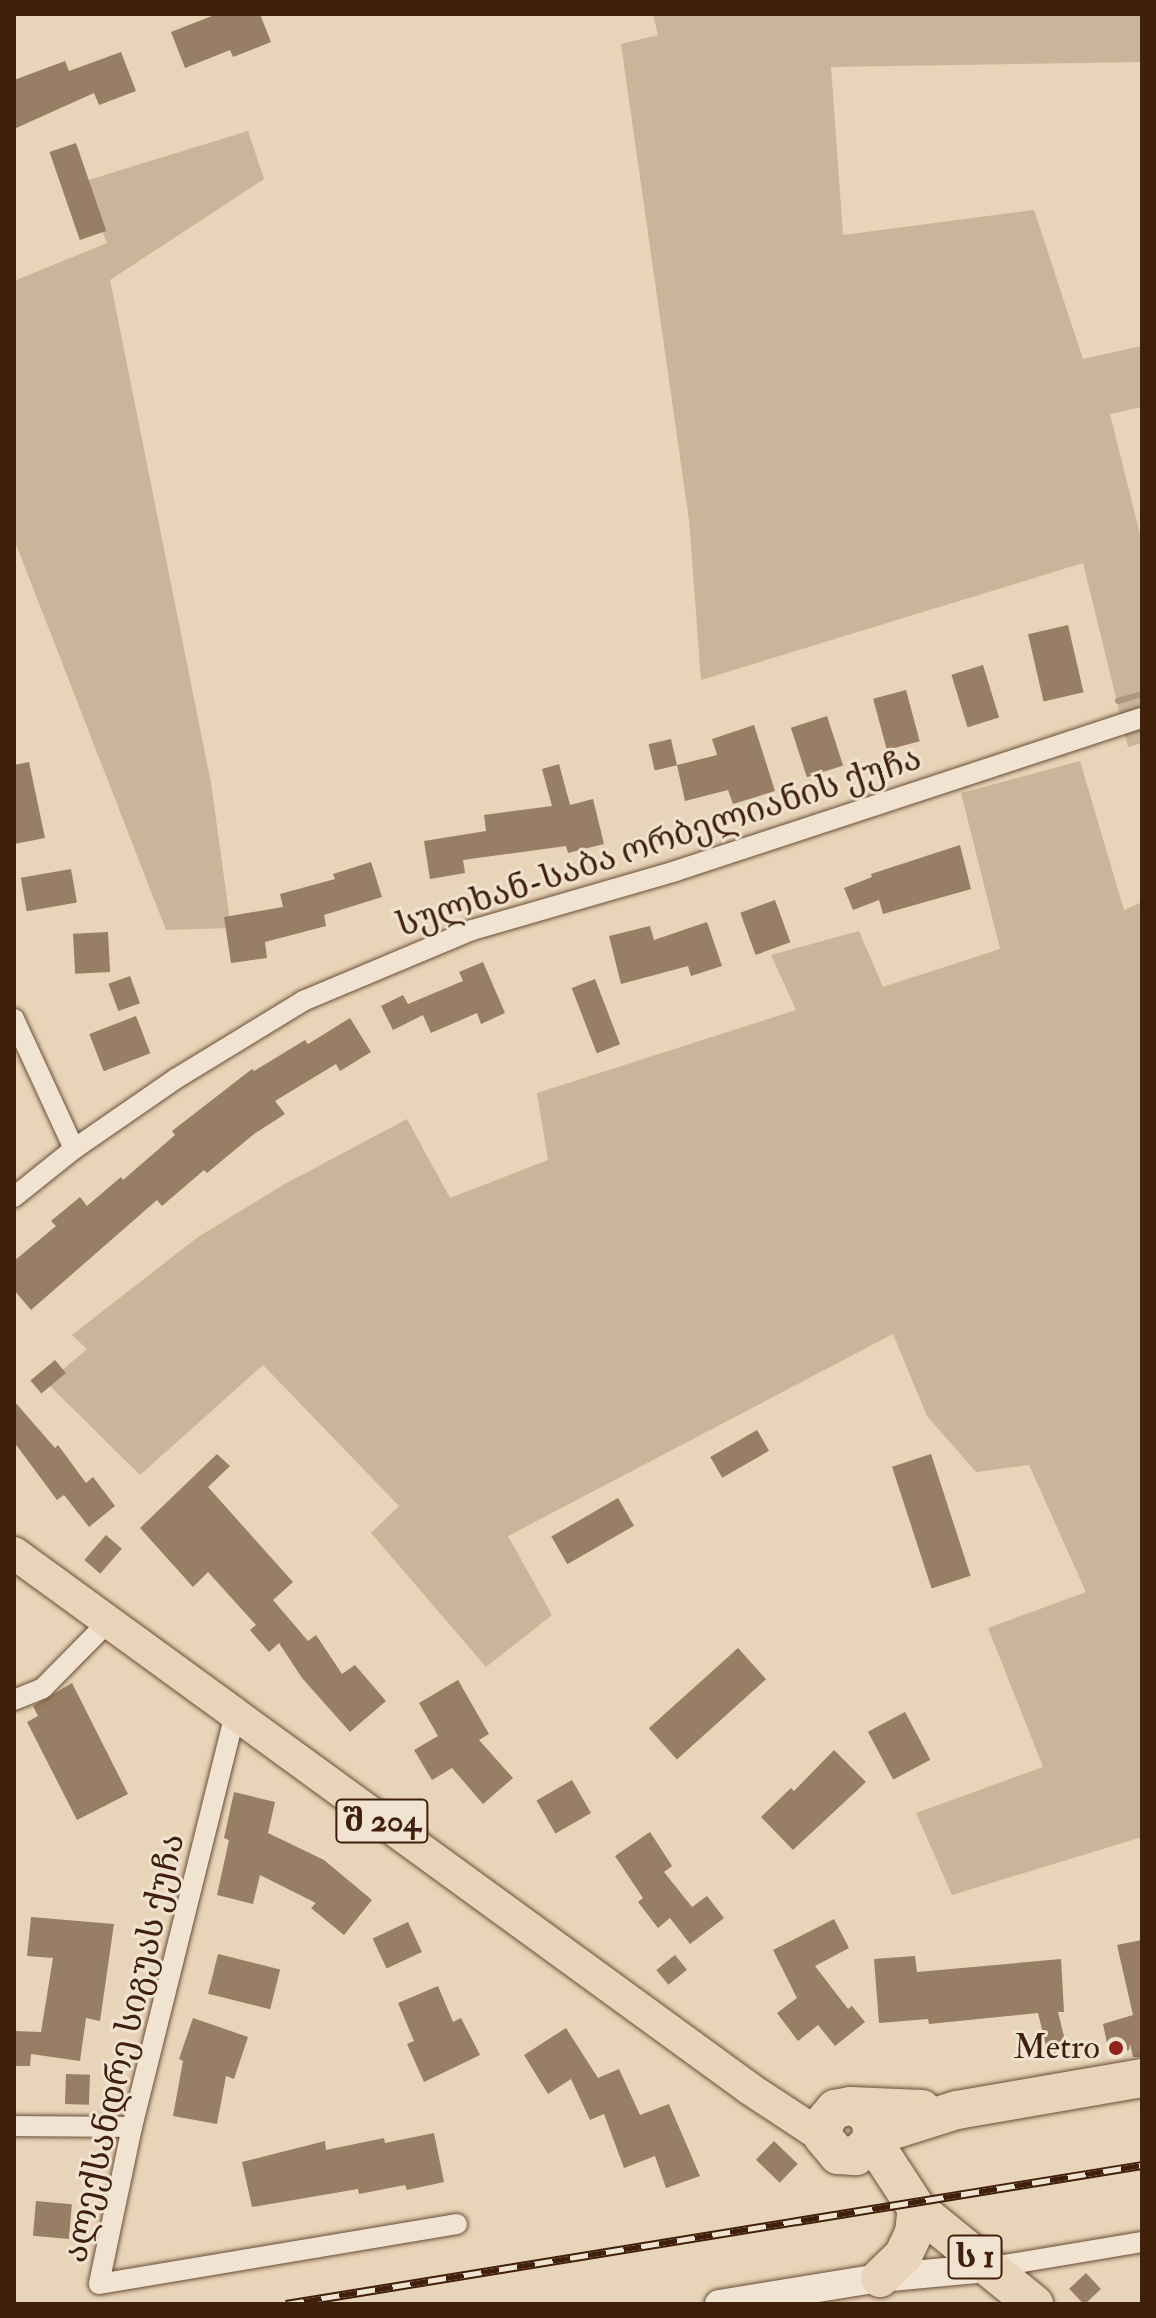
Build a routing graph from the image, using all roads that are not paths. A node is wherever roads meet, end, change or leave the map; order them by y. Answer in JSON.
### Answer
{"nodes":[{"id":1,"x":1142,"y":718,"type":"edge"},
{"id":2,"x":14,"y":1019,"type":"edge"},
{"id":3,"x":74,"y":1149,"type":"junction"},
{"id":4,"x":14,"y":1197,"type":"edge"},
{"id":5,"x":14,"y":1553,"type":"edge"},
{"id":6,"x":108,"y":1622,"type":"junction"},
{"id":7,"x":14,"y":1700,"type":"edge"},
{"id":8,"x":235,"y":1714,"type":"junction"},
{"id":9,"x":1142,"y":2078,"type":"edge"},
{"id":10,"x":14,"y":2126,"type":"edge"},
{"id":11,"x":132,"y":2127,"type":"junction"},
{"id":12,"x":853,"y":2131,"type":"junction"},
{"id":13,"x":910,"y":2201,"type":"junction"},
{"id":14,"x":457,"y":2224,"type":"dead end"},
{"id":15,"x":1142,"y":2242,"type":"edge"},
{"id":16,"x":987,"y":2268,"type":"junction"},
{"id":17,"x":880,"y":2278,"type":"junction"},
{"id":18,"x":719,"y":2304,"type":"edge"},
{"id":19,"x":1034,"y":2304,"type":"edge"}],
"edges":[{"from":1,"to":3,"type":"street","name":"სულხან-საბა ორბელიანის ქუჩა"},
{"from":2,"to":3,"type":"street"},
{"from":3,"to":4,"type":"street","name":"სულხან-საბა ორბელიანის ქუჩა"},
{"from":5,"to":6,"type":"main road","number":"შ 204"},
{"from":6,"to":7,"type":"street"},
{"from":6,"to":8,"type":"main road","number":"შ 204"},
{"from":8,"to":11,"type":"street","name":"ალექსანდრე სიგუას ქუჩა"},
{"from":8,"to":12,"type":"main road","number":"შ 204"},
{"from":9,"to":12,"type":"highway"},
{"from":10,"to":11,"type":"street"},
{"from":11,"to":14,"type":"street","name":"ალექსანდრე სიგუას ქუჩა"},
{"from":12,"to":13,"type":"highway","number":"ს 1"},
{"from":13,"to":16,"type":"highway","number":"ს 1"},
{"from":13,"to":17,"type":"highway"},
{"from":15,"to":16,"type":"street"},
{"from":16,"to":17,"type":"street"},
{"from":16,"to":19,"type":"highway","number":"ს 1"},
{"from":17,"to":18,"type":"street"}]}
